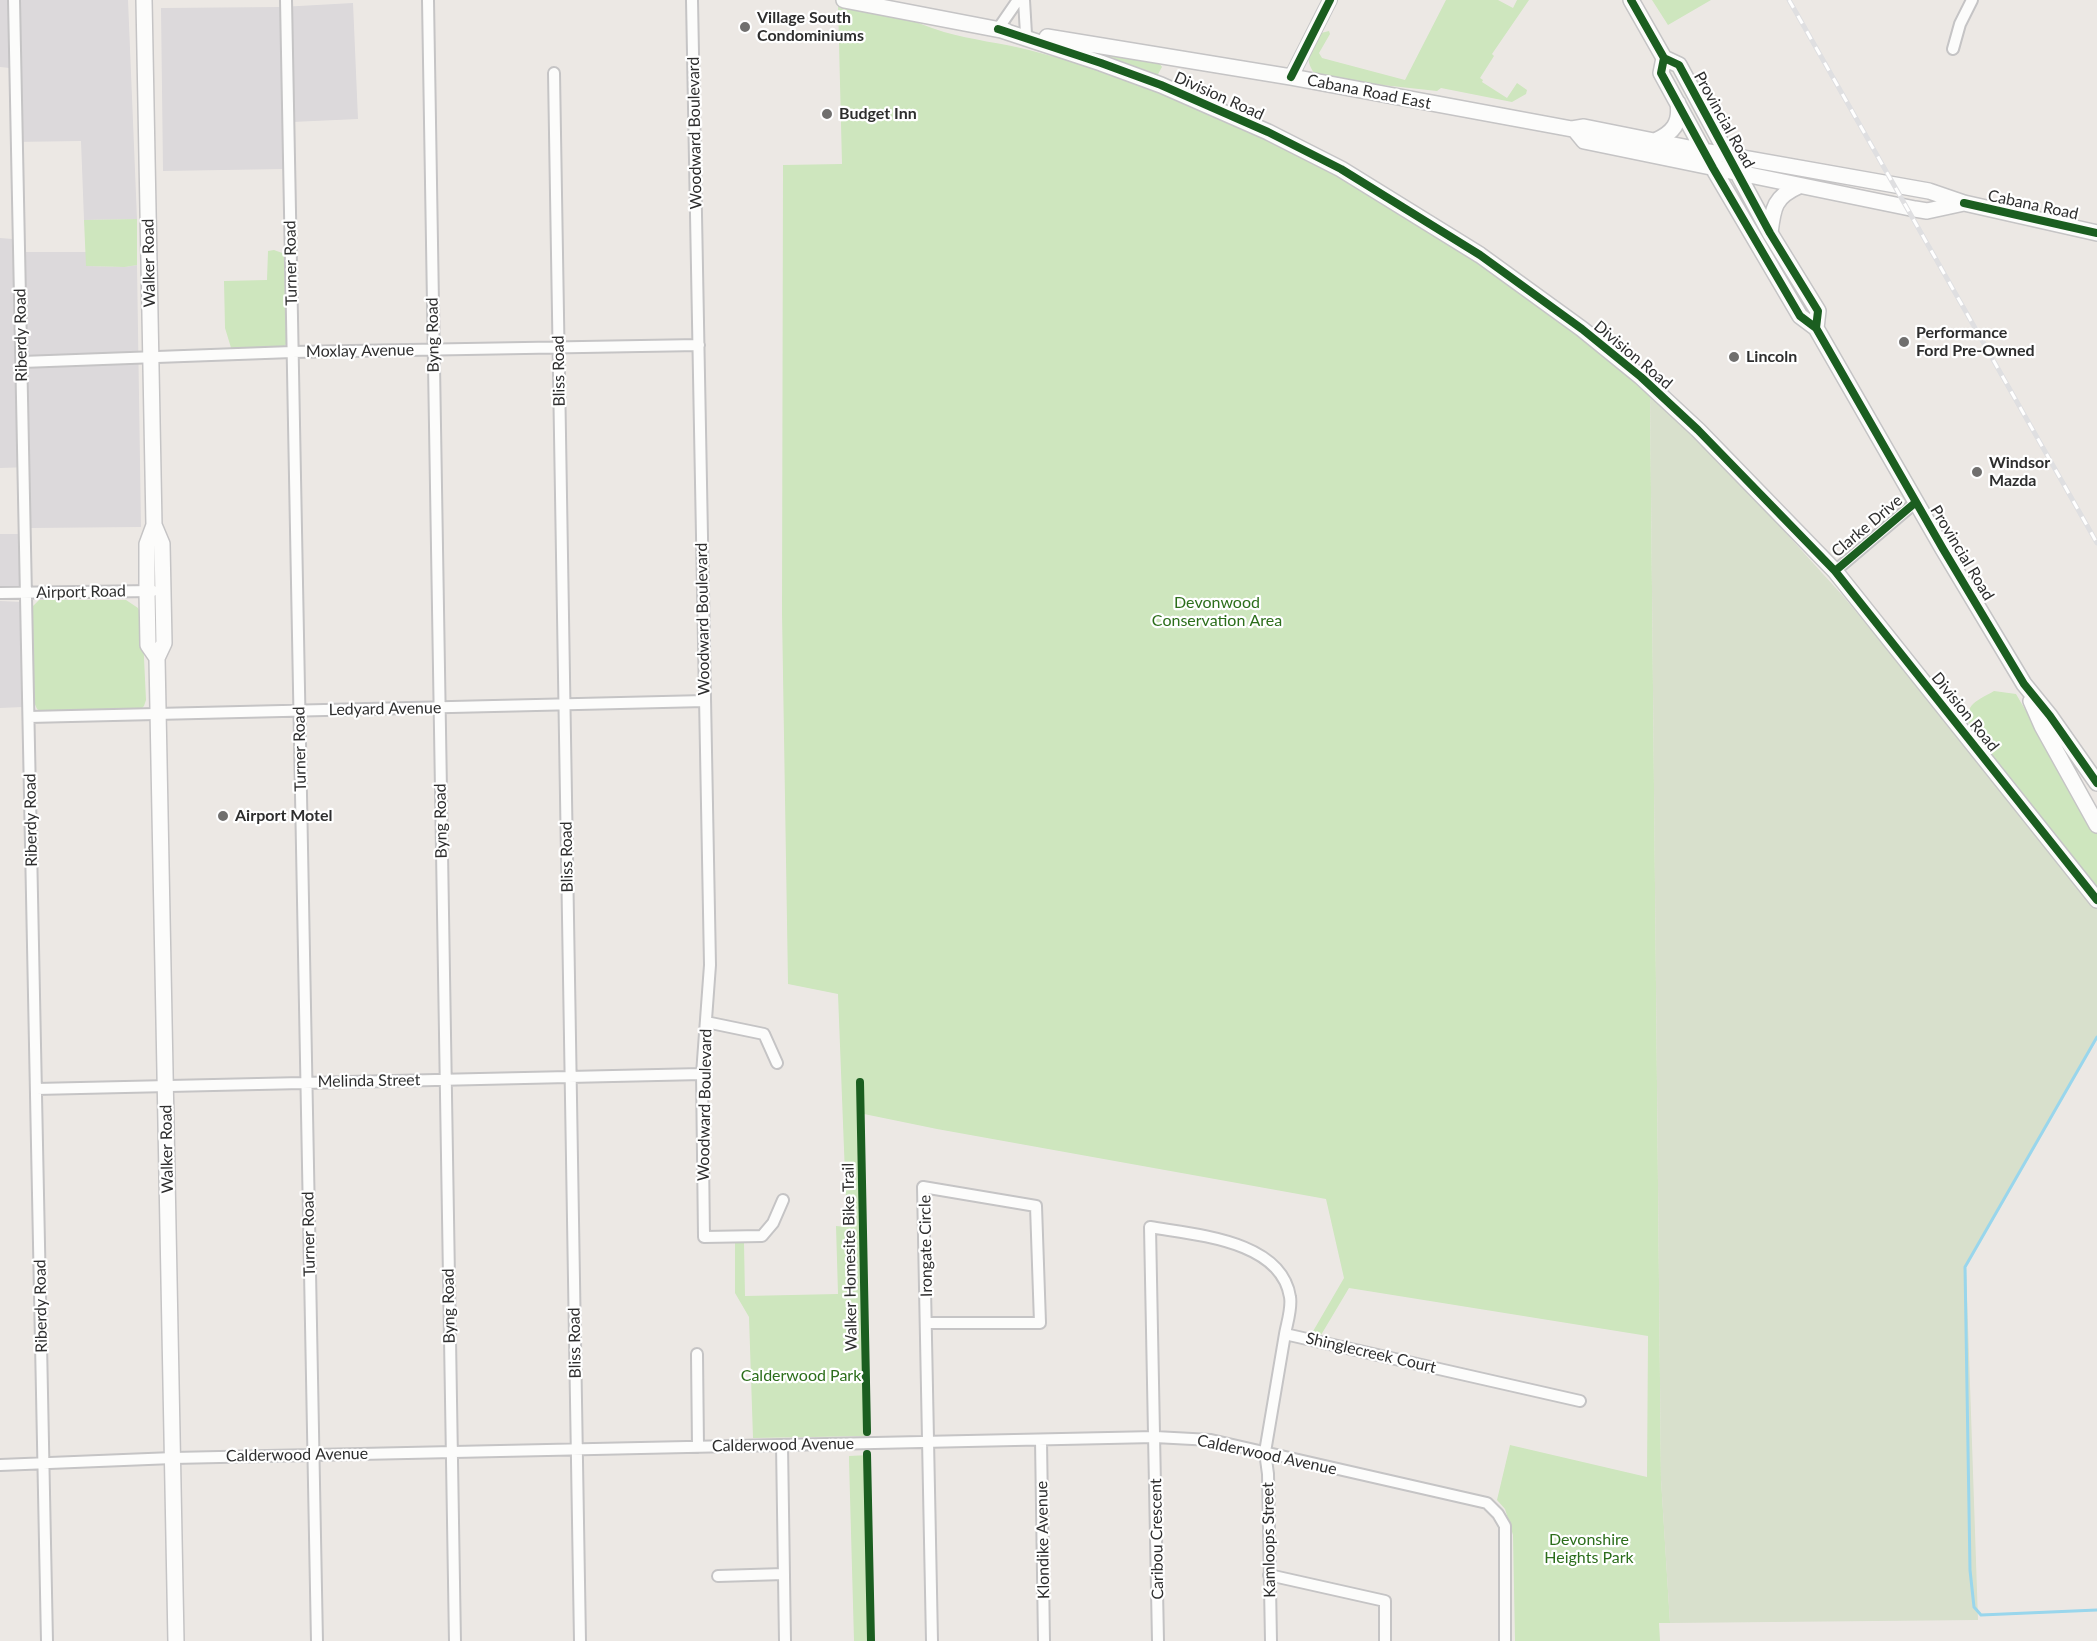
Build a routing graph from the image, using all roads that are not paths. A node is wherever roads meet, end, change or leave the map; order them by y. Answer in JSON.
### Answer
{"nodes":[{"id":1,"x":14,"y":0,"type":"edge"},
{"id":2,"x":144,"y":0,"type":"edge"},
{"id":3,"x":286,"y":0,"type":"edge"},
{"id":4,"x":428,"y":0,"type":"edge"},
{"id":5,"x":692,"y":0,"type":"edge"},
{"id":6,"x":844,"y":0,"type":"edge"},
{"id":7,"x":1018,"y":0,"type":"edge"},
{"id":8,"x":1024,"y":0,"type":"edge"},
{"id":9,"x":1330,"y":0,"type":"edge"},
{"id":10,"x":1631,"y":0,"type":"edge"},
{"id":11,"x":1972,"y":0,"type":"edge"},
{"id":12,"x":864,"y":2,"type":"edge"},
{"id":13,"x":998,"y":29,"type":"junction"},
{"id":14,"x":1026,"y":34,"type":"junction"},
{"id":15,"x":1953,"y":49,"type":"dead end"},
{"id":16,"x":1664,"y":58,"type":"junction"},
{"id":17,"x":554,"y":73,"type":"dead end"},
{"id":18,"x":1291,"y":77,"type":"junction"},
{"id":19,"x":1678,"y":103,"type":"junction"},
{"id":20,"x":1575,"y":130,"type":"junction"},
{"id":21,"x":1655,"y":141,"type":"junction"},
{"id":22,"x":1704,"y":151,"type":"junction"},
{"id":23,"x":1727,"y":156,"type":"junction"},
{"id":24,"x":1713,"y":168,"type":"junction"},
{"id":25,"x":1739,"y":174,"type":"junction"},
{"id":26,"x":1799,"y":186,"type":"junction"},
{"id":27,"x":1964,"y":203,"type":"junction"},
{"id":28,"x":2097,"y":231,"type":"edge"},
{"id":29,"x":1770,"y":233,"type":"junction"},
{"id":30,"x":1816,"y":328,"type":"junction"},
{"id":31,"x":699,"y":345,"type":"junction"},
{"id":32,"x":558,"y":348,"type":"junction"},
{"id":33,"x":433,"y":350,"type":"junction"},
{"id":34,"x":292,"y":352,"type":"junction"},
{"id":35,"x":151,"y":357,"type":"junction"},
{"id":36,"x":22,"y":362,"type":"junction"},
{"id":37,"x":1916,"y":502,"type":"junction"},
{"id":38,"x":1835,"y":571,"type":"junction"},
{"id":39,"x":0,"y":592,"type":"edge"},
{"id":40,"x":155,"y":592,"type":"junction"},
{"id":41,"x":26,"y":593,"type":"junction"},
{"id":42,"x":2024,"y":684,"type":"junction"},
{"id":43,"x":705,"y":701,"type":"junction"},
{"id":44,"x":564,"y":704,"type":"junction"},
{"id":45,"x":439,"y":707,"type":"junction"},
{"id":46,"x":299,"y":711,"type":"junction"},
{"id":47,"x":158,"y":714,"type":"junction"},
{"id":48,"x":29,"y":717,"type":"junction"},
{"id":49,"x":2097,"y":783,"type":"edge"},
{"id":50,"x":2083,"y":801,"type":"junction"},
{"id":51,"x":2097,"y":810,"type":"edge"},
{"id":52,"x":2097,"y":825,"type":"edge"},
{"id":53,"x":2097,"y":900,"type":"edge"},
{"id":54,"x":706,"y":1022,"type":"junction"},
{"id":55,"x":777,"y":1063,"type":"dead end"},
{"id":56,"x":702,"y":1074,"type":"junction"},
{"id":57,"x":570,"y":1077,"type":"junction"},
{"id":58,"x":445,"y":1080,"type":"junction"},
{"id":59,"x":306,"y":1083,"type":"junction"},
{"id":60,"x":166,"y":1086,"type":"junction"},
{"id":61,"x":36,"y":1089,"type":"junction"},
{"id":62,"x":783,"y":1200,"type":"dead end"},
{"id":63,"x":927,"y":1323,"type":"junction"},
{"id":64,"x":1285,"y":1334,"type":"junction"},
{"id":65,"x":697,"y":1354,"type":"dead end"},
{"id":66,"x":1580,"y":1401,"type":"dead end"},
{"id":67,"x":1155,"y":1437,"type":"junction"},
{"id":68,"x":1041,"y":1440,"type":"junction"},
{"id":69,"x":929,"y":1442,"type":"junction"},
{"id":70,"x":782,"y":1445,"type":"junction"},
{"id":71,"x":698,"y":1447,"type":"junction"},
{"id":72,"x":577,"y":1449,"type":"junction"},
{"id":73,"x":452,"y":1452,"type":"junction"},
{"id":74,"x":1264,"y":1452,"type":"junction"},
{"id":75,"x":313,"y":1455,"type":"junction"},
{"id":76,"x":173,"y":1458,"type":"junction"},
{"id":77,"x":44,"y":1463,"type":"junction"},
{"id":78,"x":0,"y":1465,"type":"edge"},
{"id":79,"x":784,"y":1574,"type":"junction"},
{"id":80,"x":1269,"y":1575,"type":"junction"},
{"id":81,"x":718,"y":1576,"type":"dead end"},
{"id":82,"x":47,"y":1641,"type":"edge"},
{"id":83,"x":176,"y":1641,"type":"edge"},
{"id":84,"x":317,"y":1641,"type":"edge"},
{"id":85,"x":455,"y":1641,"type":"edge"},
{"id":86,"x":580,"y":1641,"type":"edge"},
{"id":87,"x":785,"y":1641,"type":"edge"},
{"id":88,"x":932,"y":1641,"type":"edge"},
{"id":89,"x":1044,"y":1641,"type":"edge"},
{"id":90,"x":1158,"y":1641,"type":"edge"},
{"id":91,"x":1270,"y":1641,"type":"edge"},
{"id":92,"x":1385,"y":1641,"type":"edge"},
{"id":93,"x":1505,"y":1641,"type":"edge"}],
"edges":[{"from":1,"to":36,"type":"street","name":"Riberdy Road"},
{"from":2,"to":35,"type":"main road","name":"Walker Road"},
{"from":3,"to":34,"type":"street","name":"Turner Road"},
{"from":4,"to":33,"type":"street","name":"Byng Road"},
{"from":5,"to":31,"type":"street","name":"Woodward Boulevard"},
{"from":6,"to":12,"type":"main road","name":"Cabana Road East"},
{"from":7,"to":13,"type":"street"},
{"from":8,"to":14,"type":"street"},
{"from":9,"to":18,"type":"street"},
{"from":10,"to":16,"type":"main road","name":"Provincial Road"},
{"from":11,"to":15,"type":"street"},
{"from":12,"to":13,"type":"main road","name":"Cabana Road East"},
{"from":13,"to":14,"type":"main road","name":"Cabana Road East"},
{"from":13,"to":38,"type":"main road","name":"Division Road"},
{"from":14,"to":18,"type":"main road","name":"Cabana Road East"},
{"from":16,"to":19,"type":"main road","name":"Provincial Road"},
{"from":16,"to":23,"type":"main road","name":"Provincial Road"},
{"from":17,"to":32,"type":"street","name":"Bliss Road"},
{"from":18,"to":20,"type":"main road","name":"Cabana Road East"},
{"from":19,"to":21,"type":"main road"},
{"from":19,"to":22,"type":"main road","name":"Provincial Road"},
{"from":20,"to":21,"type":"main road","name":"Cabana Road East"},
{"from":20,"to":24,"type":"main road","name":"Cabana Road East"},
{"from":21,"to":22,"type":"main road","name":"Cabana Road East"},
{"from":22,"to":23,"type":"main road","name":"Cabana Road"},
{"from":22,"to":24,"type":"main road","name":"Provincial Road"},
{"from":23,"to":25,"type":"main road","name":"Provincial Road"},
{"from":23,"to":27,"type":"main road","name":"Cabana Road"},
{"from":24,"to":25,"type":"main road","name":"Cabana Road East"},
{"from":24,"to":30,"type":"main road","name":"Provincial Road"},
{"from":25,"to":26,"type":"main road","name":"Cabana Road"},
{"from":25,"to":29,"type":"main road","name":"Provincial Road"},
{"from":26,"to":27,"type":"main road","name":"Cabana Road"},
{"from":26,"to":29,"type":"main road"},
{"from":27,"to":28,"type":"main road","name":"Cabana Road"},
{"from":29,"to":30,"type":"main road","name":"Provincial Road"},
{"from":30,"to":37,"type":"main road","name":"Provincial Road"},
{"from":31,"to":32,"type":"street","name":"Moxlay Avenue"},
{"from":31,"to":43,"type":"street","name":"Woodward Boulevard"},
{"from":32,"to":33,"type":"street","name":"Moxlay Avenue"},
{"from":32,"to":44,"type":"street","name":"Bliss Road"},
{"from":33,"to":34,"type":"street","name":"Moxlay Avenue"},
{"from":33,"to":45,"type":"street","name":"Byng Road"},
{"from":34,"to":35,"type":"street","name":"Moxlay Avenue"},
{"from":34,"to":46,"type":"street","name":"Turner Road"},
{"from":35,"to":36,"type":"street","name":"Moxlay Avenue"},
{"from":35,"to":40,"type":"main road","name":"Walker Road"},
{"from":36,"to":41,"type":"street","name":"Riberdy Road"},
{"from":37,"to":38,"type":"street","name":"Clarke Drive"},
{"from":37,"to":42,"type":"main road","name":"Provincial Road"},
{"from":38,"to":53,"type":"main road","name":"Division Road"},
{"from":39,"to":41,"type":"street","name":"Airport Road"},
{"from":40,"to":41,"type":"street","name":"Airport Road"},
{"from":40,"to":47,"type":"main road","name":"Walker Road"},
{"from":41,"to":48,"type":"street","name":"Riberdy Road"},
{"from":42,"to":49,"type":"main road","name":"Provincial Road"},
{"from":42,"to":50,"type":"main road","name":"Provincial Road"},
{"from":43,"to":44,"type":"street","name":"Ledyard Avenue"},
{"from":43,"to":54,"type":"street","name":"Woodward Boulevard"},
{"from":44,"to":45,"type":"street","name":"Ledyard Avenue"},
{"from":44,"to":57,"type":"street","name":"Bliss Road"},
{"from":45,"to":46,"type":"street","name":"Ledyard Avenue"},
{"from":45,"to":58,"type":"street","name":"Byng Road"},
{"from":46,"to":47,"type":"street","name":"Ledyard Avenue"},
{"from":46,"to":59,"type":"street","name":"Turner Road"},
{"from":47,"to":48,"type":"street","name":"Ledyard Avenue"},
{"from":47,"to":60,"type":"main road","name":"Walker Road"},
{"from":48,"to":61,"type":"street","name":"Riberdy Road"},
{"from":50,"to":51,"type":"main road"},
{"from":50,"to":52,"type":"main road","name":"Provincial Road"},
{"from":54,"to":55,"type":"street"},
{"from":54,"to":56,"type":"street","name":"Woodward Boulevard"},
{"from":56,"to":57,"type":"street","name":"Melinda Street"},
{"from":56,"to":62,"type":"street","name":"Woodward Boulevard"},
{"from":57,"to":58,"type":"street","name":"Melinda Street"},
{"from":57,"to":72,"type":"street","name":"Bliss Road"},
{"from":58,"to":59,"type":"street","name":"Melinda Street"},
{"from":58,"to":73,"type":"street","name":"Byng Road"},
{"from":59,"to":60,"type":"street","name":"Melinda Street"},
{"from":59,"to":75,"type":"street","name":"Turner Road"},
{"from":60,"to":61,"type":"street","name":"Melinda Street"},
{"from":60,"to":76,"type":"main road","name":"Walker Road"},
{"from":61,"to":77,"type":"street","name":"Riberdy Road"},
{"from":63,"to":63,"type":"street","name":"Irongate Circle"},
{"from":63,"to":69,"type":"street","name":"Irongate Circle"},
{"from":64,"to":66,"type":"street","name":"Shinglecreek Court"},
{"from":64,"to":67,"type":"street","name":"Shinglecreek Court"},
{"from":64,"to":74,"type":"street","name":"Kamloops Street"},
{"from":65,"to":71,"type":"street"},
{"from":67,"to":68,"type":"street","name":"Calderwood Avenue"},
{"from":67,"to":74,"type":"street","name":"Calderwood Avenue"},
{"from":67,"to":90,"type":"street","name":"Caribou Crescent"},
{"from":68,"to":69,"type":"street","name":"Calderwood Avenue"},
{"from":68,"to":89,"type":"street","name":"Klondike Avenue"},
{"from":69,"to":70,"type":"street","name":"Calderwood Avenue"},
{"from":69,"to":88,"type":"street"},
{"from":70,"to":71,"type":"street","name":"Calderwood Avenue"},
{"from":70,"to":79,"type":"street"},
{"from":71,"to":72,"type":"street","name":"Calderwood Avenue"},
{"from":72,"to":73,"type":"street","name":"Calderwood Avenue"},
{"from":72,"to":86,"type":"street","name":"Bliss Road"},
{"from":73,"to":75,"type":"street","name":"Calderwood Avenue"},
{"from":73,"to":85,"type":"street","name":"Byng Road"},
{"from":74,"to":80,"type":"street","name":"Kamloops Street"},
{"from":74,"to":93,"type":"street","name":"Calderwood Avenue"},
{"from":75,"to":76,"type":"street","name":"Calderwood Avenue"},
{"from":75,"to":84,"type":"street","name":"Turner Road"},
{"from":76,"to":77,"type":"street","name":"Calderwood Avenue"},
{"from":76,"to":83,"type":"main road","name":"Walker Road"},
{"from":77,"to":78,"type":"street","name":"Calderwood Avenue"},
{"from":77,"to":82,"type":"street","name":"Riberdy Road"},
{"from":79,"to":81,"type":"street"},
{"from":79,"to":87,"type":"street"},
{"from":80,"to":91,"type":"street","name":"Kamloops Street"},
{"from":80,"to":92,"type":"street"}]}
